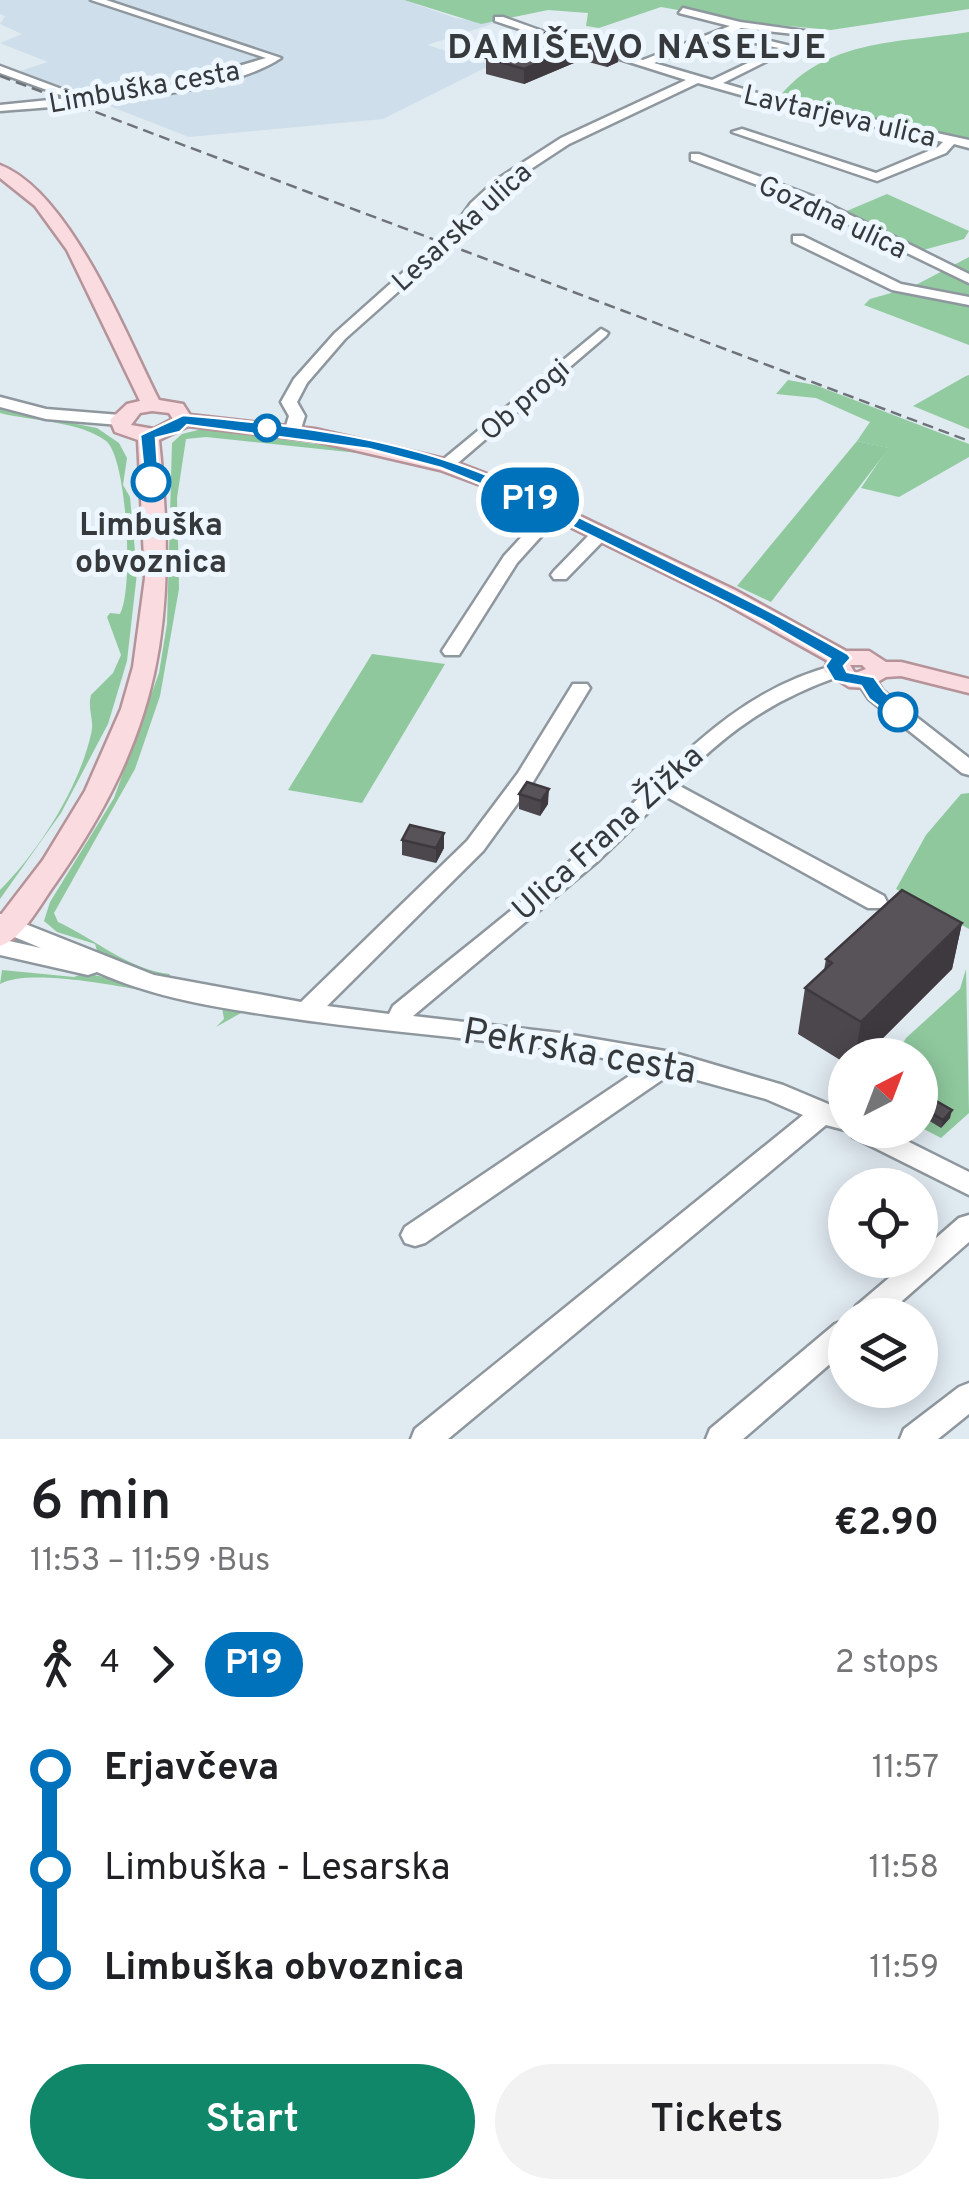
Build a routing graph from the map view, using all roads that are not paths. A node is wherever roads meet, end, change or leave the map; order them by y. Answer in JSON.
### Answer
{"nodes":[{"id":1,"x":96,"y":0,"type":"edge"},
{"id":2,"x":683,"y":11,"type":"dead end"},
{"id":3,"x":763,"y":18,"type":"dead end"},
{"id":4,"x":499,"y":19,"type":"dead end"},
{"id":5,"x":746,"y":25,"type":"junction"},
{"id":6,"x":723,"y":32,"type":"junction"},
{"id":7,"x":799,"y":35,"type":"dead end"},
{"id":8,"x":645,"y":64,"type":"junction"},
{"id":9,"x":0,"y":69,"type":"edge"},
{"id":10,"x":705,"y":81,"type":"junction"},
{"id":11,"x":84,"y":100,"type":"junction"},
{"id":12,"x":0,"y":108,"type":"edge"},
{"id":13,"x":738,"y":132,"type":"dead end"},
{"id":14,"x":951,"y":141,"type":"junction"},
{"id":15,"x":969,"y":144,"type":"edge"},
{"id":16,"x":695,"y":157,"type":"dead end"},
{"id":17,"x":0,"y":170,"type":"edge"},
{"id":18,"x":798,"y":239,"type":"dead end"},
{"id":19,"x":969,"y":280,"type":"edge"},
{"id":20,"x":969,"y":301,"type":"edge"},
{"id":21,"x":601,"y":333,"type":"dead end"},
{"id":22,"x":0,"y":402,"type":"edge"},
{"id":23,"x":152,"y":404,"type":"junction"},
{"id":24,"x":120,"y":420,"type":"junction"},
{"id":25,"x":183,"y":420,"type":"junction"},
{"id":26,"x":292,"y":432,"type":"junction"},
{"id":27,"x":148,"y":435,"type":"junction"},
{"id":28,"x":446,"y":465,"type":"junction"},
{"id":29,"x":554,"y":512,"type":"junction"},
{"id":30,"x":598,"y":536,"type":"junction"},
{"id":31,"x":560,"y":575,"type":"dead end"},
{"id":32,"x":452,"y":651,"type":"dead end"},
{"id":33,"x":838,"y":665,"type":"junction"},
{"id":34,"x":874,"y":676,"type":"junction"},
{"id":35,"x":969,"y":686,"type":"edge"},
{"id":36,"x":580,"y":688,"type":"dead end"},
{"id":37,"x":969,"y":768,"type":"edge"},
{"id":38,"x":661,"y":786,"type":"junction"},
{"id":39,"x":876,"y":902,"type":"dead end"},
{"id":40,"x":2,"y":933,"type":"edge"},
{"id":41,"x":120,"y":972,"type":"junction"},
{"id":42,"x":306,"y":1012,"type":"junction"},
{"id":43,"x":397,"y":1022,"type":"junction"},
{"id":44,"x":672,"y":1061,"type":"junction"},
{"id":45,"x":828,"y":1114,"type":"edge"},
{"id":46,"x":828,"y":1123,"type":"edge"},
{"id":47,"x":898,"y":1148,"type":"edge"},
{"id":48,"x":969,"y":1184,"type":"edge"},
{"id":49,"x":969,"y":1226,"type":"edge"},
{"id":50,"x":415,"y":1235,"type":"dead end"},
{"id":51,"x":886,"y":1298,"type":"edge"},
{"id":52,"x":828,"y":1347,"type":"edge"},
{"id":53,"x":969,"y":1396,"type":"edge"},
{"id":54,"x":426,"y":1439,"type":"edge"},
{"id":55,"x":720,"y":1439,"type":"edge"},
{"id":56,"x":915,"y":1439,"type":"edge"}],
"edges":[{"from":1,"to":11,"type":"street","name":"Limbuška cesta"},
{"from":2,"to":5,"type":"street"},
{"from":3,"to":5,"type":"street"},
{"from":4,"to":8,"type":"street","name":"Lavtarjeva ulica"},
{"from":5,"to":6,"type":"street"},
{"from":5,"to":7,"type":"street"},
{"from":6,"to":8,"type":"street"},
{"from":6,"to":10,"type":"street","name":"Lesarska ulica"},
{"from":8,"to":10,"type":"street","name":"Lavtarjeva ulica"},
{"from":9,"to":11,"type":"street"},
{"from":10,"to":14,"type":"street","name":"Lavtarjeva ulica"},
{"from":10,"to":26,"type":"street","name":"Lesarska ulica"},
{"from":11,"to":12,"type":"street","name":"Limbuška cesta"},
{"from":13,"to":14,"type":"street","name":"Lavtarjeva ulica"},
{"from":14,"to":15,"type":"street","name":"Lavtarjeva ulica"},
{"from":16,"to":19,"type":"street","name":"Gozdna ulica"},
{"from":17,"to":23,"type":"main road"},
{"from":18,"to":20,"type":"street"},
{"from":21,"to":28,"type":"street","name":"Ob progi"},
{"from":22,"to":24,"type":"street"},
{"from":23,"to":24,"type":"main road"},
{"from":23,"to":25,"type":"main road"},
{"from":24,"to":27,"type":"main road"},
{"from":25,"to":26,"type":"main road"},
{"from":25,"to":27,"type":"main road"},
{"from":26,"to":28,"type":"main road"},
{"from":27,"to":40,"type":"main road"},
{"from":28,"to":29,"type":"main road"},
{"from":29,"to":30,"type":"main road"},
{"from":29,"to":32,"type":"street"},
{"from":30,"to":31,"type":"street"},
{"from":30,"to":33,"type":"main road"},
{"from":33,"to":34,"type":"main road"},
{"from":33,"to":38,"type":"street","name":"Ulica Frana Žižka"},
{"from":34,"to":35,"type":"main road"},
{"from":34,"to":37,"type":"street"},
{"from":36,"to":42,"type":"street"},
{"from":38,"to":39,"type":"street"},
{"from":38,"to":43,"type":"street","name":"Ulica Frana Žižka"},
{"from":40,"to":41,"type":"street"},
{"from":40,"to":41,"type":"street","name":"Pekrska cesta"},
{"from":41,"to":42,"type":"street","name":"Pekrska cesta"},
{"from":42,"to":43,"type":"street","name":"Pekrska cesta"},
{"from":43,"to":44,"type":"street","name":"Pekrska cesta"},
{"from":44,"to":45,"type":"street","name":"Pekrska cesta"},
{"from":44,"to":50,"type":"street"},
{"from":46,"to":54,"type":"street"},
{"from":47,"to":48,"type":"street"},
{"from":49,"to":51,"type":"street"},
{"from":52,"to":55,"type":"street"},
{"from":53,"to":56,"type":"street"}]}
